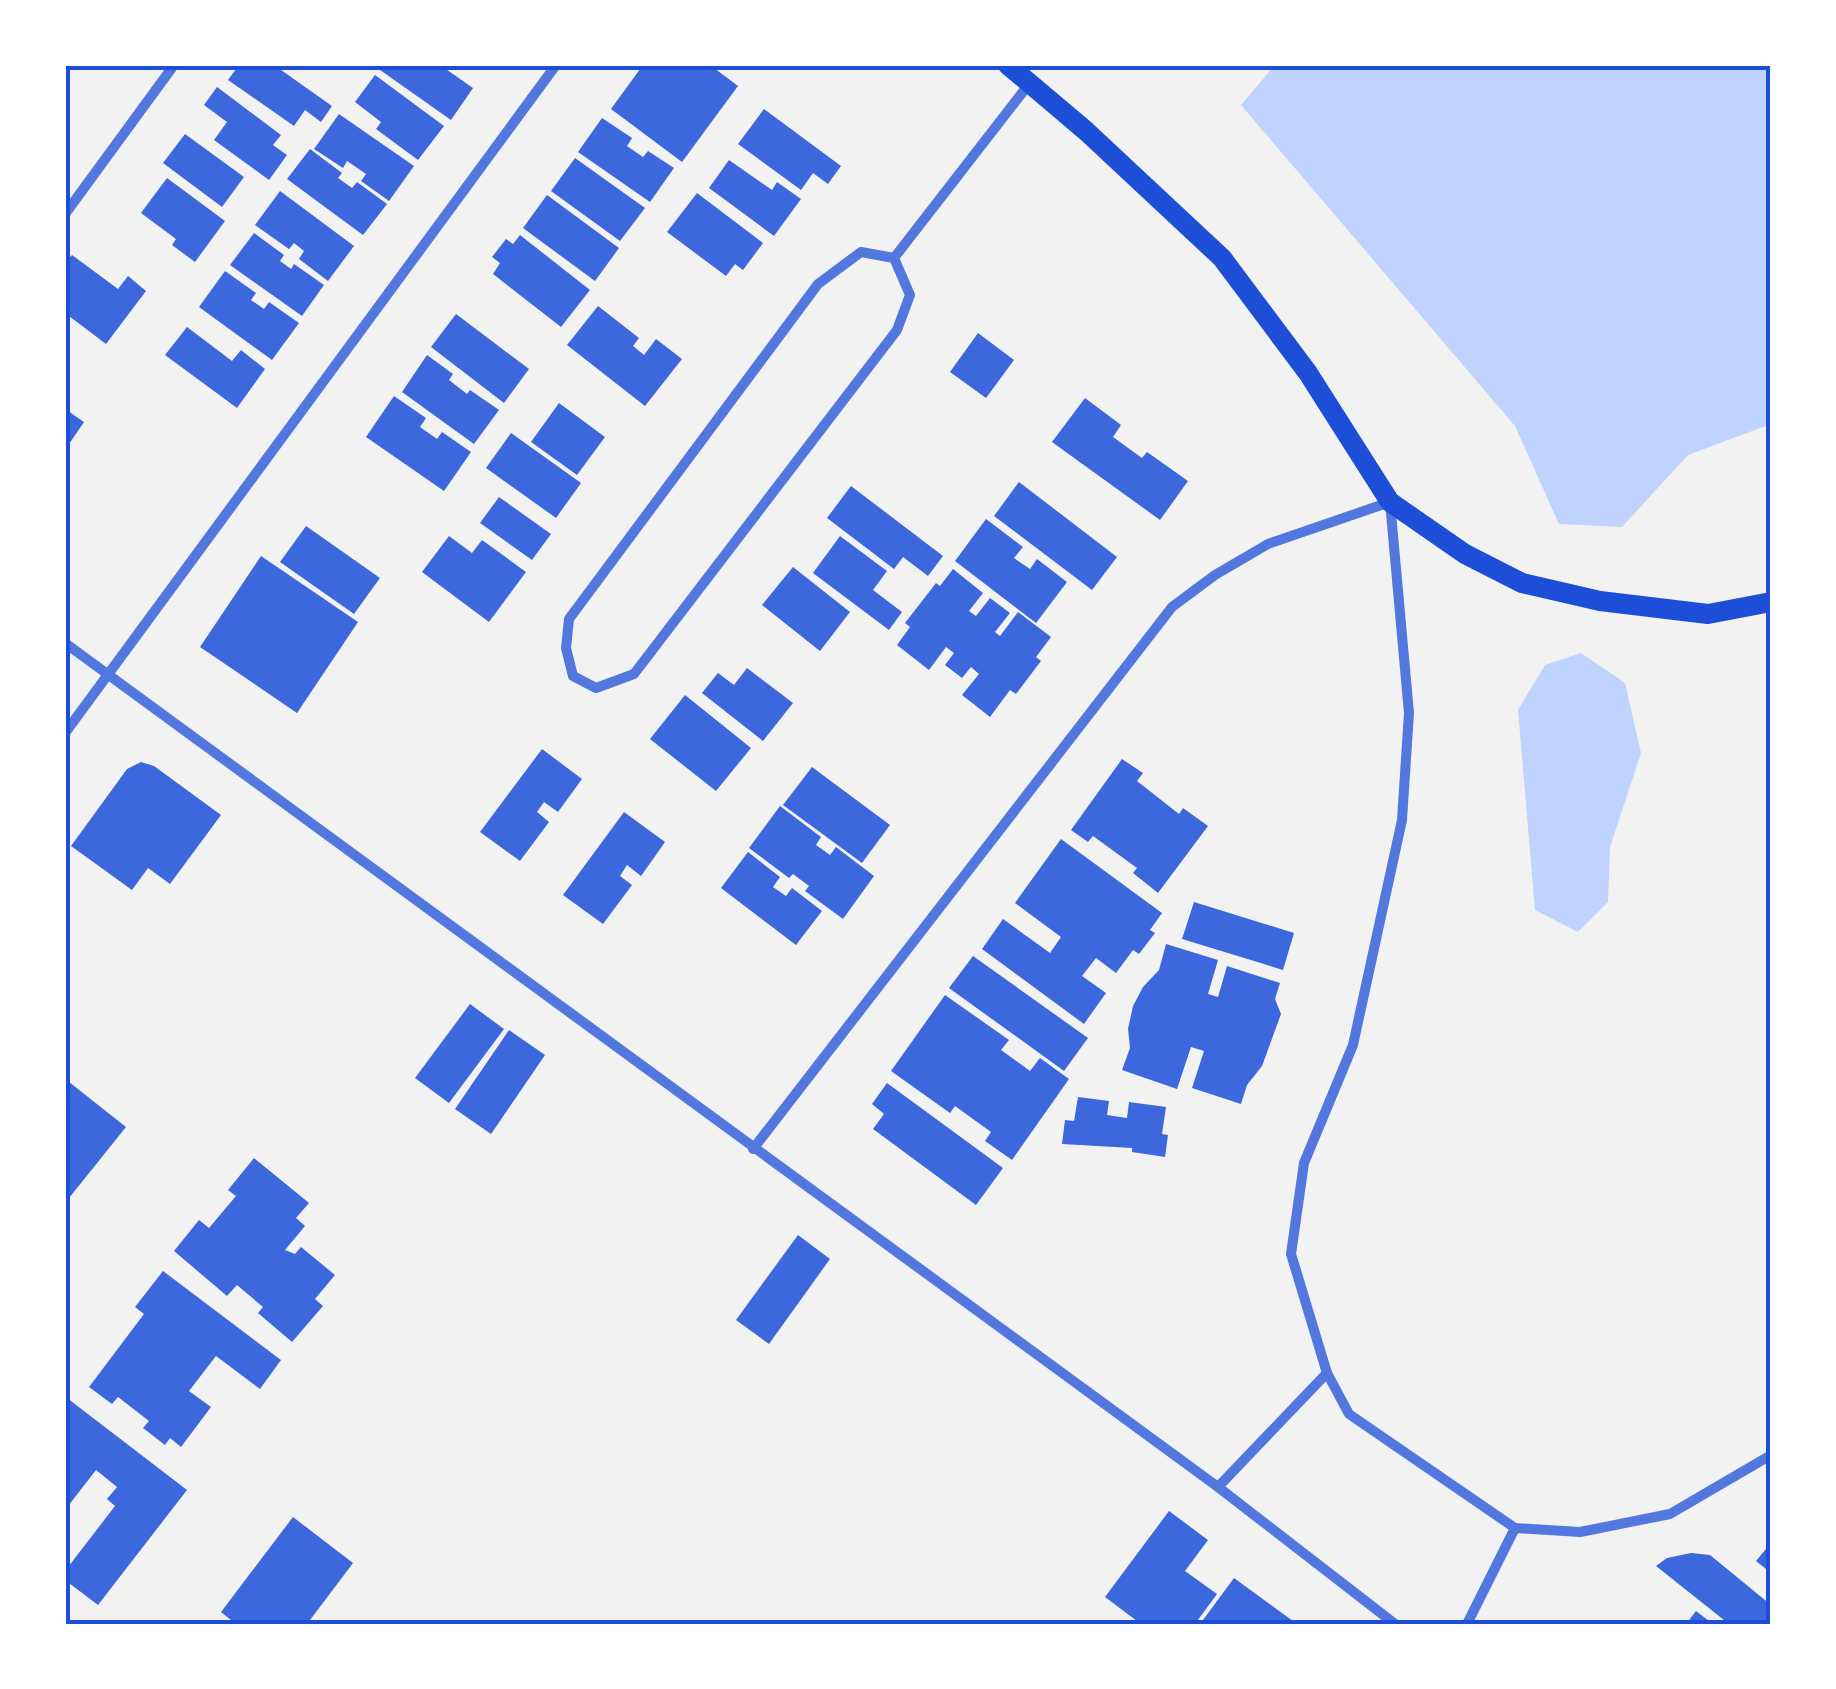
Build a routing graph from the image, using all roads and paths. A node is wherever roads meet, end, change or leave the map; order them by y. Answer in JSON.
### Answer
{"nodes":[{"id":1,"x":174,"y":65,"type":"edge"},
{"id":2,"x":556,"y":65,"type":"edge"},
{"id":3,"x":1008,"y":65,"type":"edge"},
{"id":4,"x":1030,"y":83,"type":"junction"},
{"id":5,"x":65,"y":214,"type":"edge"},
{"id":6,"x":894,"y":258,"type":"junction"},
{"id":7,"x":1390,"y":502,"type":"junction"},
{"id":8,"x":1771,"y":602,"type":"edge"},
{"id":9,"x":65,"y":642,"type":"edge"},
{"id":10,"x":109,"y":675,"type":"junction"},
{"id":11,"x":65,"y":733,"type":"edge"},
{"id":12,"x":753,"y":1149,"type":"junction"},
{"id":13,"x":1326,"y":1374,"type":"junction"},
{"id":14,"x":1771,"y":1454,"type":"edge"},
{"id":15,"x":1218,"y":1487,"type":"junction"},
{"id":16,"x":1515,"y":1528,"type":"junction"},
{"id":17,"x":1395,"y":1624,"type":"edge"},
{"id":18,"x":1468,"y":1624,"type":"edge"}],
"edges":[{"from":1,"to":5,"type":"street"},
{"from":2,"to":10,"type":"street"},
{"from":3,"to":4,"type":"main road"},
{"from":4,"to":6,"type":"street"},
{"from":4,"to":7,"type":"main road"},
{"from":6,"to":6,"type":"street"},
{"from":7,"to":8,"type":"main road"},
{"from":7,"to":12,"type":"street"},
{"from":7,"to":13,"type":"street"},
{"from":9,"to":10,"type":"street"},
{"from":10,"to":11,"type":"street"},
{"from":10,"to":12,"type":"street"},
{"from":12,"to":15,"type":"street"},
{"from":13,"to":15,"type":"street"},
{"from":13,"to":16,"type":"street"},
{"from":14,"to":16,"type":"street"},
{"from":15,"to":17,"type":"street"},
{"from":16,"to":18,"type":"street"}]}
